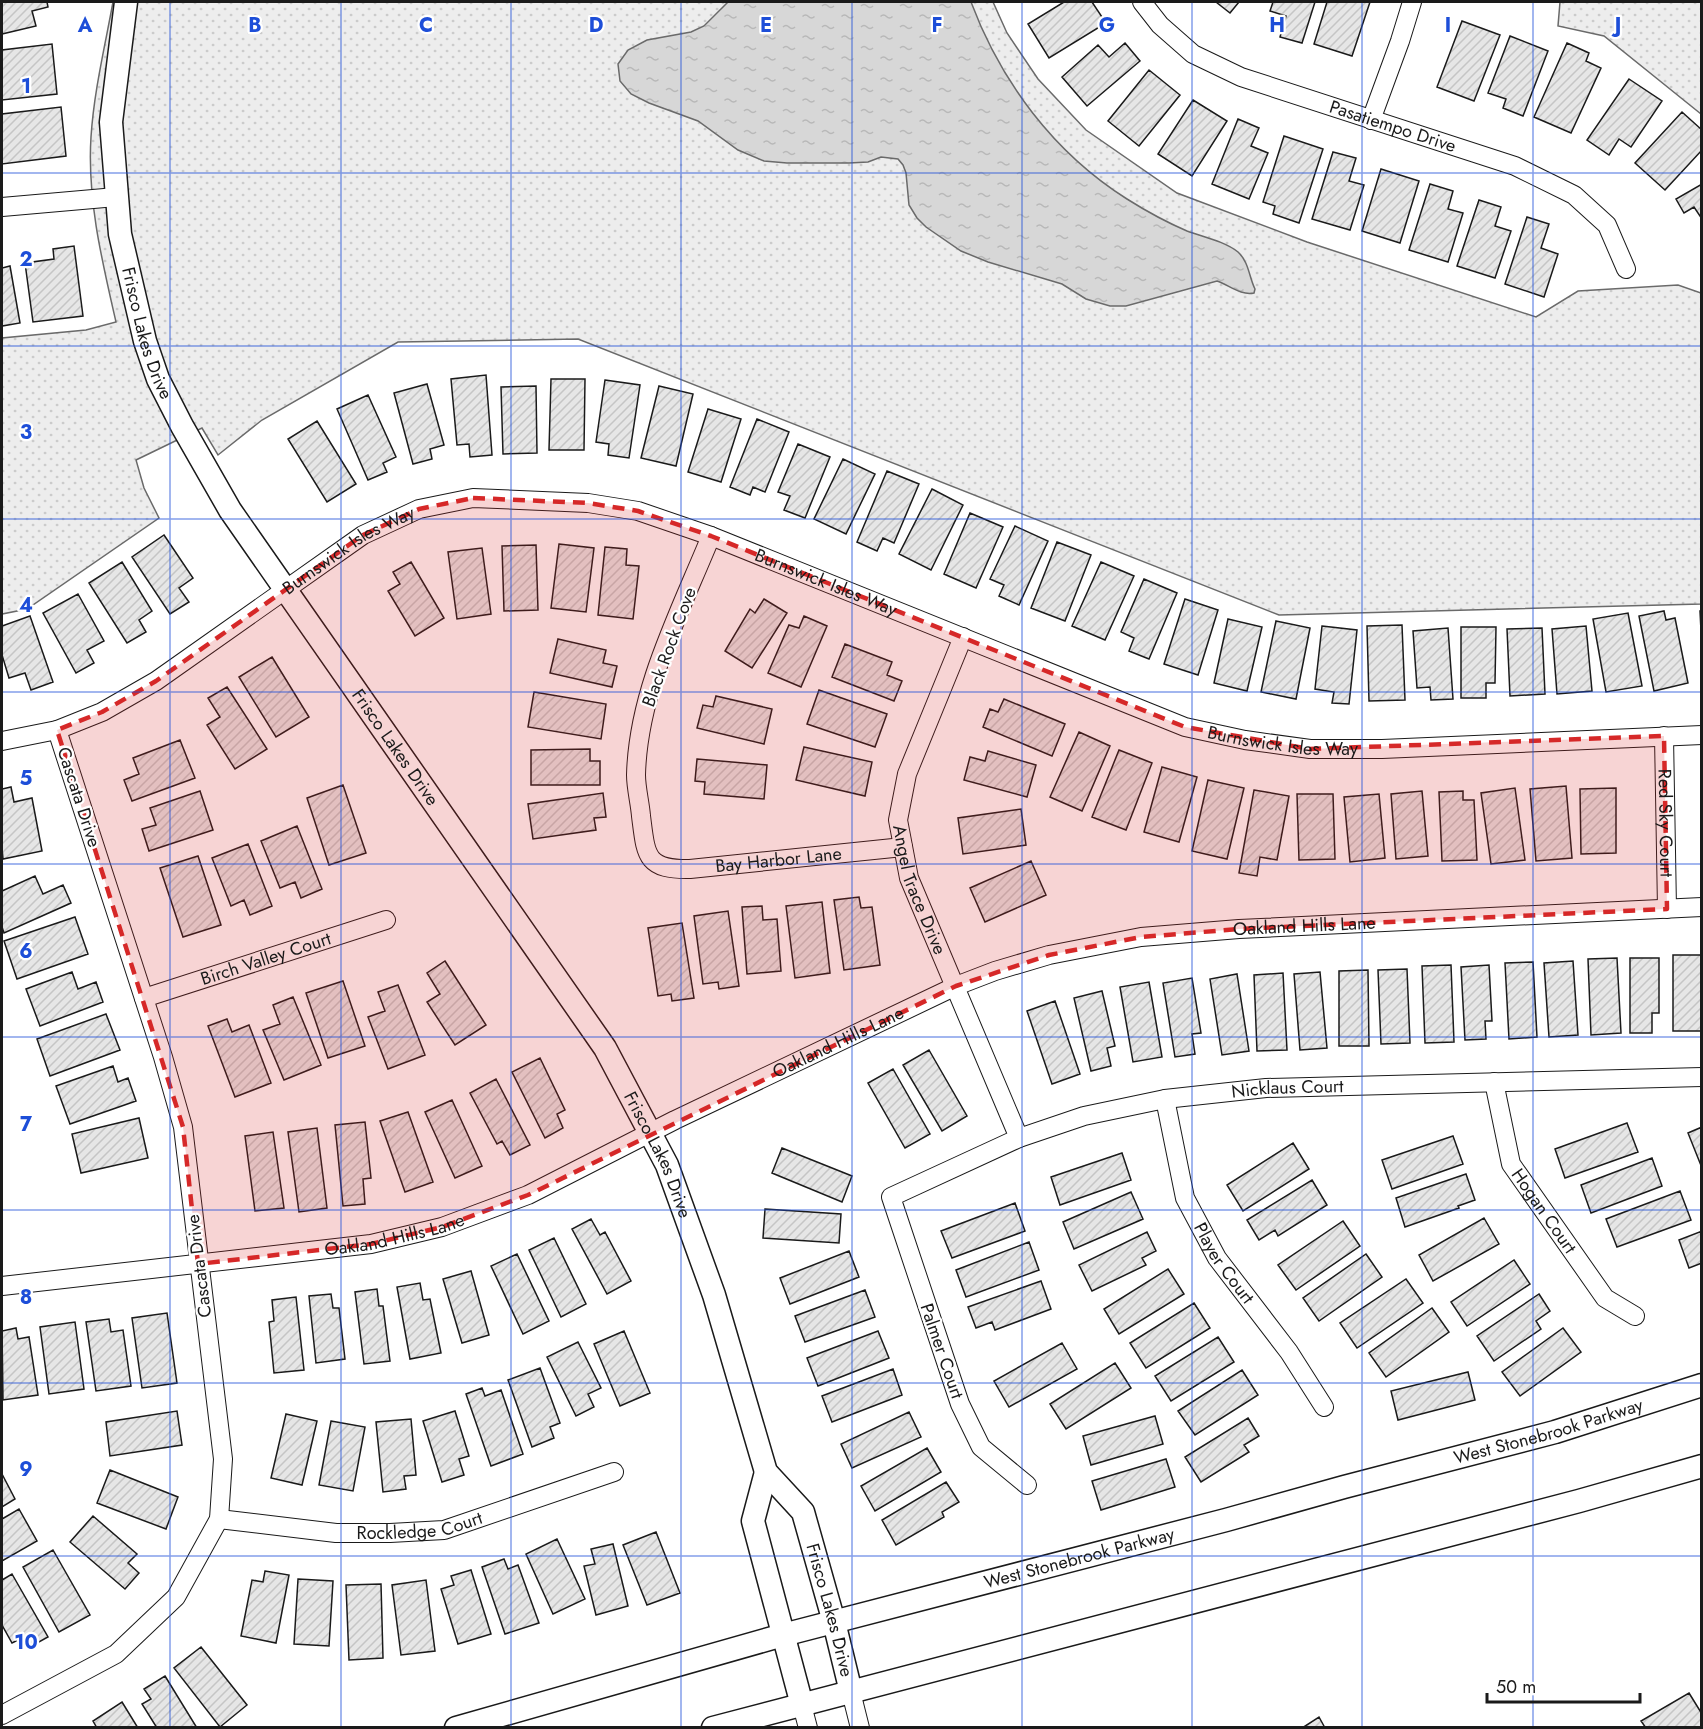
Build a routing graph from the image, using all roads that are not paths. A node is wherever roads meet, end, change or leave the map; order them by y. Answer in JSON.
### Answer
{"nodes":[{"id":1,"x":126,"y":2,"type":"edge"},
{"id":2,"x":1142,"y":2,"type":"edge"},
{"id":3,"x":1412,"y":2,"type":"edge"},
{"id":4,"x":1371,"y":120,"type":"junction"},
{"id":5,"x":116,"y":197,"type":"junction"},
{"id":6,"x":2,"y":207,"type":"edge"},
{"id":7,"x":1626,"y":269,"type":"dead end"},
{"id":8,"x":711,"y":536,"type":"junction"},
{"id":9,"x":286,"y":590,"type":"junction"},
{"id":10,"x":963,"y":637,"type":"junction"},
{"id":11,"x":57,"y":730,"type":"junction"},
{"id":12,"x":1701,"y":735,"type":"edge"},
{"id":13,"x":1664,"y":736,"type":"junction"},
{"id":14,"x":2,"y":741,"type":"edge"},
{"id":15,"x":903,"y":847,"type":"junction"},
{"id":16,"x":656,"y":864,"type":"joint"},
{"id":17,"x":1701,"y":907,"type":"edge"},
{"id":18,"x":1667,"y":909,"type":"junction"},
{"id":19,"x":386,"y":920,"type":"dead end"},
{"id":20,"x":956,"y":986,"type":"junction"},
{"id":21,"x":144,"y":998,"type":"junction"},
{"id":22,"x":1701,"y":1077,"type":"edge"},
{"id":23,"x":1494,"y":1082,"type":"junction"},
{"id":24,"x":1165,"y":1099,"type":"junction"},
{"id":25,"x":650,"y":1133,"type":"junction"},
{"id":26,"x":1019,"y":1138,"type":"junction"},
{"id":27,"x":891,"y":1197,"type":"joint"},
{"id":28,"x":198,"y":1264,"type":"junction"},
{"id":29,"x":2,"y":1286,"type":"edge"},
{"id":30,"x":1635,"y":1316,"type":"dead end"},
{"id":31,"x":1701,"y":1385,"type":"edge"},
{"id":32,"x":1324,"y":1407,"type":"dead end"},
{"id":33,"x":1701,"y":1466,"type":"edge"},
{"id":34,"x":614,"y":1472,"type":"dead end"},
{"id":35,"x":766,"y":1472,"type":"junction"},
{"id":36,"x":1027,"y":1485,"type":"dead end"},
{"id":37,"x":219,"y":1519,"type":"junction"},
{"id":38,"x":834,"y":1622,"type":"junction"},
{"id":39,"x":783,"y":1635,"type":"junction"},
{"id":40,"x":851,"y":1692,"type":"junction"},
{"id":41,"x":802,"y":1705,"type":"junction"},
{"id":42,"x":2,"y":1715,"type":"edge"},
{"id":43,"x":456,"y":1728,"type":"edge"},
{"id":44,"x":713,"y":1728,"type":"edge"},
{"id":45,"x":808,"y":1728,"type":"edge"},
{"id":46,"x":860,"y":1728,"type":"edge"}],
"edges":[{"from":1,"to":5,"type":"street","name":"Frisco Lakes Drive"},
{"from":2,"to":4,"type":"street","name":"Pasatiempo Drive"},
{"from":3,"to":4,"type":"street"},
{"from":4,"to":7,"type":"street","name":"Pasatiempo Drive"},
{"from":5,"to":6,"type":"street"},
{"from":5,"to":9,"type":"street","name":"Frisco Lakes Drive"},
{"from":8,"to":9,"type":"street","name":"Burnswick Isles Way"},
{"from":8,"to":10,"type":"street","name":"Burnswick Isles Way"},
{"from":8,"to":16,"type":"street","name":"Black Rock Cove"},
{"from":9,"to":11,"type":"street","name":"Burnswick Isles Way"},
{"from":9,"to":25,"type":"street","name":"Frisco Lakes Drive"},
{"from":10,"to":13,"type":"street","name":"Burnswick Isles Way"},
{"from":10,"to":15,"type":"street","name":"Angel Trace Drive"},
{"from":11,"to":14,"type":"street","name":"Burnswick Isles Way"},
{"from":11,"to":21,"type":"street","name":"Cascata Drive"},
{"from":12,"to":13,"type":"street","name":"Burnswick Isles Way"},
{"from":13,"to":18,"type":"street","name":"Red Sky Court"},
{"from":15,"to":16,"type":"street","name":"Bay Harbor Lane"},
{"from":15,"to":20,"type":"street","name":"Angel Trace Drive"},
{"from":17,"to":18,"type":"street","name":"Oakland Hills Lane"},
{"from":18,"to":20,"type":"street","name":"Oakland Hills Lane"},
{"from":19,"to":21,"type":"street","name":"Birch Valley Court"},
{"from":20,"to":25,"type":"street","name":"Oakland Hills Lane"},
{"from":20,"to":26,"type":"street","name":"Angel Trace Drive"},
{"from":21,"to":28,"type":"street","name":"Cascata Drive"},
{"from":22,"to":23,"type":"street","name":"Nicklaus Court"},
{"from":23,"to":24,"type":"street","name":"Nicklaus Court"},
{"from":23,"to":30,"type":"street","name":"Hogan Court"},
{"from":24,"to":26,"type":"street","name":"Nicklaus Court"},
{"from":24,"to":32,"type":"street","name":"Player Court"},
{"from":25,"to":28,"type":"street","name":"Oakland Hills Lane"},
{"from":25,"to":35,"type":"street","name":"Frisco Lakes Drive"},
{"from":26,"to":27,"type":"street","name":"Nicklaus Court"},
{"from":27,"to":36,"type":"street","name":"Palmer Court"},
{"from":28,"to":29,"type":"street","name":"Oakland Hills Lane"},
{"from":28,"to":37,"type":"street","name":"Cascata Drive"},
{"from":31,"to":38,"type":"street","name":"West Stonebrook Parkway"},
{"from":33,"to":40,"type":"street"},
{"from":34,"to":37,"type":"street","name":"Rockledge Court"},
{"from":35,"to":38,"type":"street","name":"Frisco Lakes Drive"},
{"from":35,"to":39,"type":"street"},
{"from":37,"to":42,"type":"street","name":"Cascata Drive"},
{"from":38,"to":39,"type":"street","name":"West Stonebrook Parkway"},
{"from":38,"to":40,"type":"street","name":"Frisco Lakes Drive"},
{"from":39,"to":41,"type":"street"},
{"from":39,"to":43,"type":"street","name":"West Stonebrook Parkway"},
{"from":40,"to":41,"type":"street"},
{"from":40,"to":46,"type":"street","name":"Frisco Lakes Drive"},
{"from":41,"to":44,"type":"street"},
{"from":41,"to":45,"type":"street"}]}
